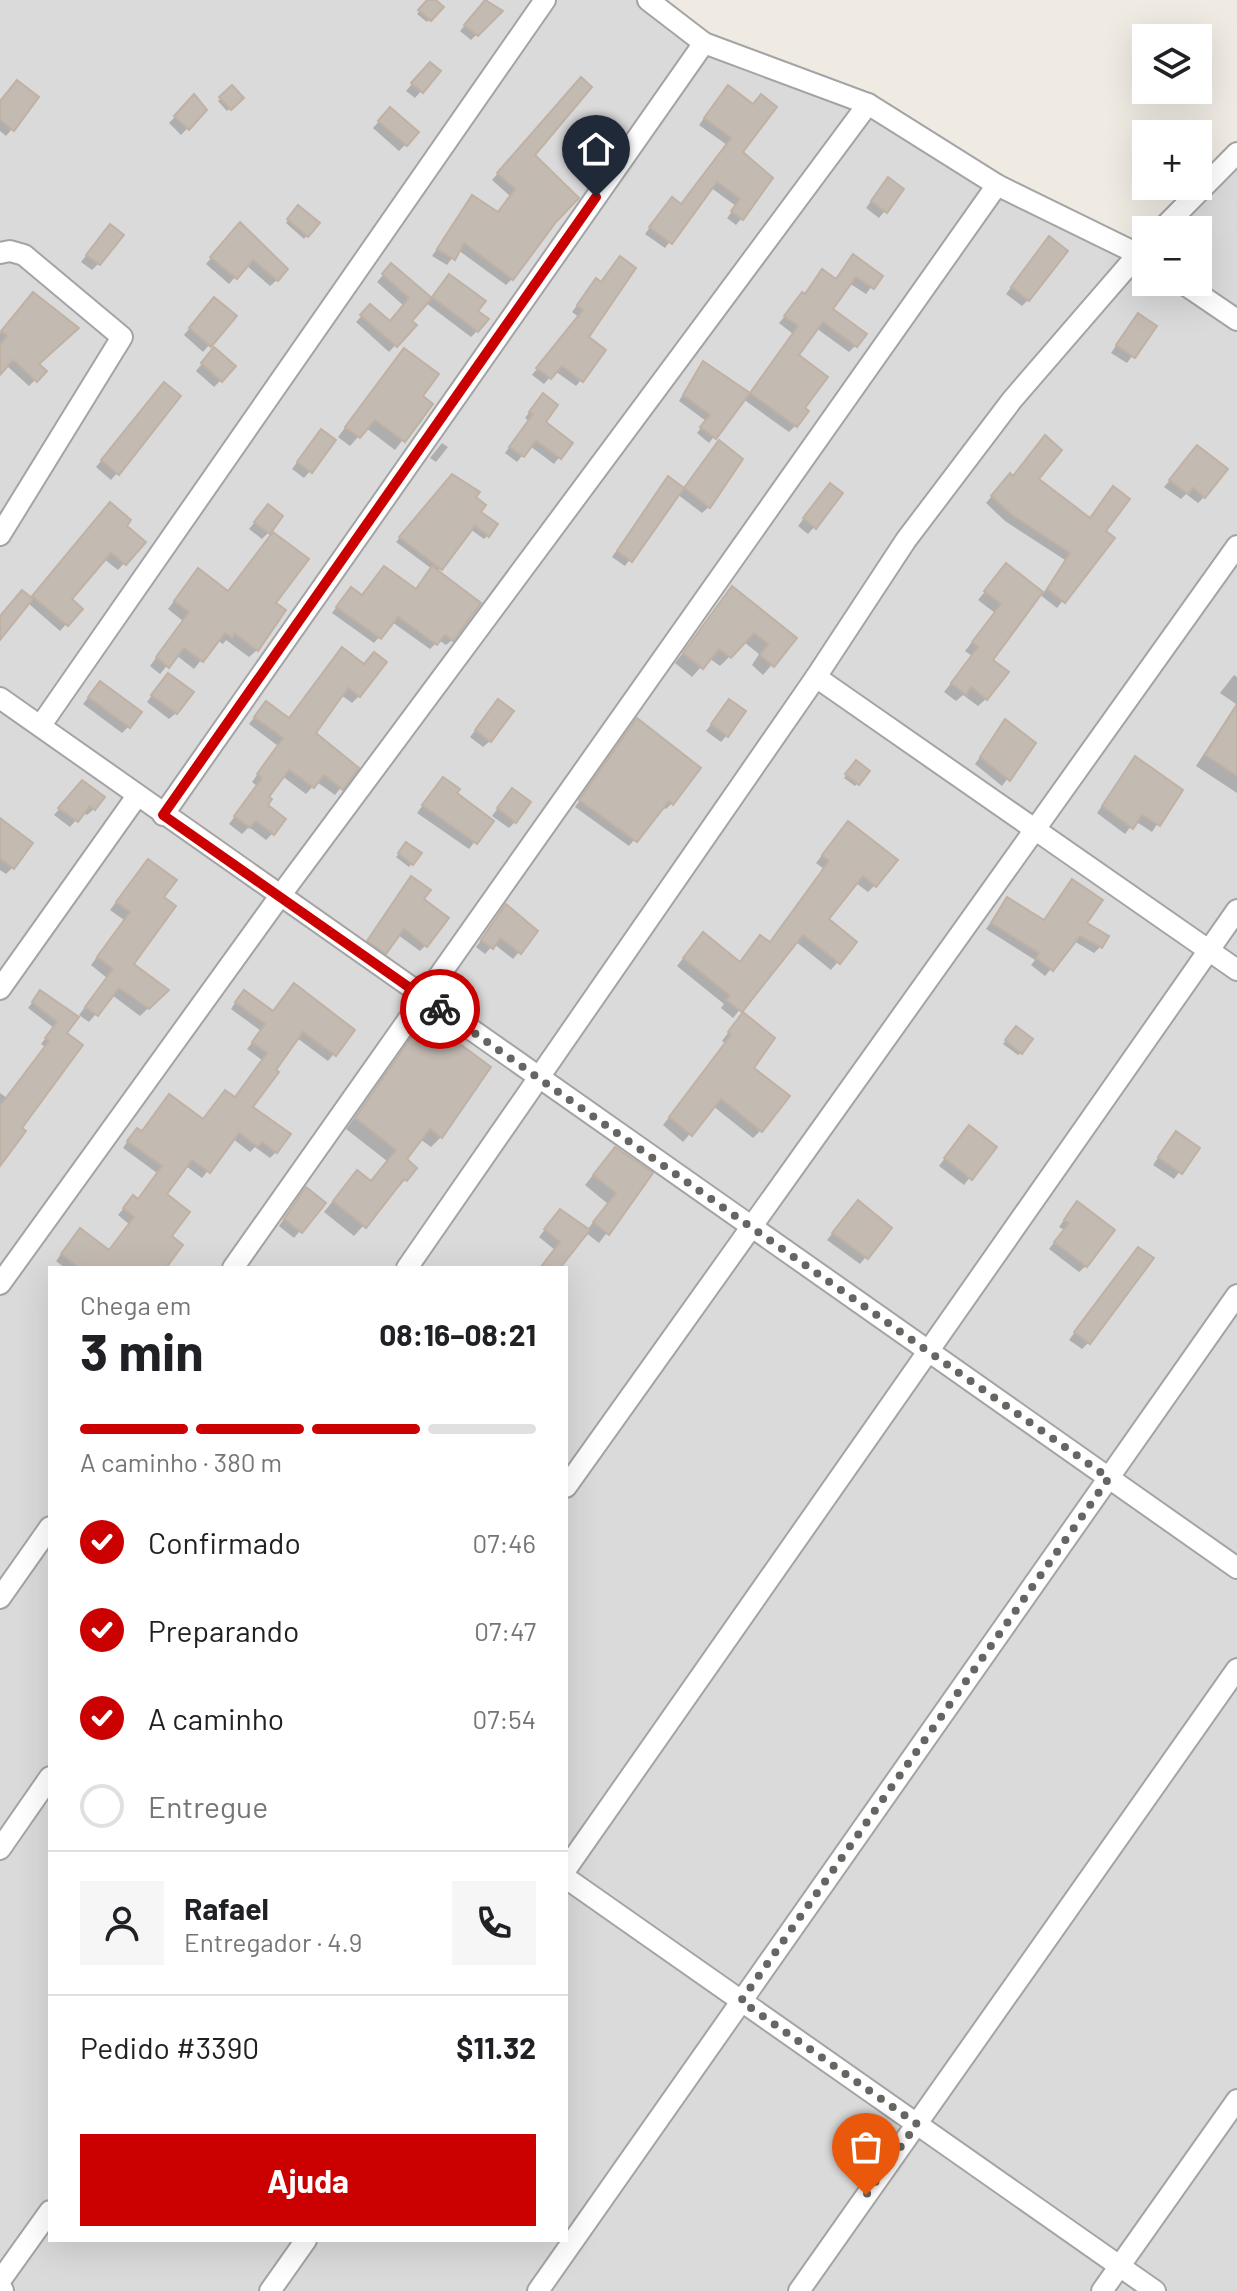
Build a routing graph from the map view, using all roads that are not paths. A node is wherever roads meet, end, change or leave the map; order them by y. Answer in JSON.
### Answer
{"nodes":[{"id":1,"x":545,"y":0,"type":"edge"},
{"id":2,"x":648,"y":0,"type":"edge"},
{"id":3,"x":704,"y":43,"type":"junction"},
{"id":4,"x":868,"y":104,"type":"junction"},
{"id":5,"x":1237,"y":153,"type":"edge"},
{"id":6,"x":997,"y":185,"type":"junction"},
{"id":7,"x":1175,"y":216,"type":"edge"},
{"id":8,"x":1132,"y":247,"type":"edge"},
{"id":9,"x":0,"y":253,"type":"edge"},
{"id":10,"x":1132,"y":266,"type":"edge"},
{"id":11,"x":1202,"y":296,"type":"edge"},
{"id":12,"x":1237,"y":320,"type":"edge"},
{"id":13,"x":0,"y":535,"type":"edge"},
{"id":14,"x":1237,"y":546,"type":"edge"},
{"id":15,"x":816,"y":677,"type":"junction"},
{"id":16,"x":0,"y":698,"type":"edge"},
{"id":17,"x":41,"y":725,"type":"junction"},
{"id":18,"x":137,"y":796,"type":"junction"},
{"id":19,"x":163,"y":815,"type":"junction"},
{"id":20,"x":1035,"y":829,"type":"junction"},
{"id":21,"x":280,"y":896,"type":"junction"},
{"id":22,"x":1237,"y":910,"type":"edge"},
{"id":23,"x":1209,"y":950,"type":"junction"},
{"id":24,"x":1237,"y":970,"type":"edge"},
{"id":25,"x":0,"y":989,"type":"edge"},
{"id":26,"x":423,"y":997,"type":"junction"},
{"id":27,"x":540,"y":1079,"type":"junction"},
{"id":28,"x":752,"y":1227,"type":"junction"},
{"id":29,"x":234,"y":1266,"type":"edge"},
{"id":30,"x":408,"y":1266,"type":"edge"},
{"id":31,"x":0,"y":1284,"type":"edge"},
{"id":32,"x":1237,"y":1295,"type":"edge"},
{"id":33,"x":928,"y":1351,"type":"junction"},
{"id":34,"x":1109,"y":1478,"type":"junction"},
{"id":35,"x":568,"y":1484,"type":"edge"},
{"id":36,"x":48,"y":1530,"type":"edge"},
{"id":37,"x":1237,"y":1568,"type":"edge"},
{"id":38,"x":0,"y":1598,"type":"edge"},
{"id":39,"x":1237,"y":1669,"type":"edge"},
{"id":40,"x":48,"y":1780,"type":"edge"},
{"id":41,"x":0,"y":1849,"type":"edge"},
{"id":42,"x":568,"y":1866,"type":"edge"},
{"id":43,"x":568,"y":1879,"type":"edge"},
{"id":44,"x":741,"y":2001,"type":"junction"},
{"id":45,"x":1237,"y":2100,"type":"edge"},
{"id":46,"x":917,"y":2124,"type":"junction"},
{"id":47,"x":48,"y":2214,"type":"edge"},
{"id":48,"x":305,"y":2242,"type":"edge"},
{"id":49,"x":1120,"y":2266,"type":"junction"},
{"id":50,"x":0,"y":2281,"type":"edge"},
{"id":51,"x":270,"y":2291,"type":"edge"},
{"id":52,"x":538,"y":2291,"type":"edge"},
{"id":53,"x":799,"y":2291,"type":"edge"},
{"id":54,"x":1102,"y":2291,"type":"edge"},
{"id":55,"x":1155,"y":2291,"type":"edge"}],
"edges":[{"from":1,"to":17,"type":"street"},
{"from":2,"to":3,"type":"street"},
{"from":3,"to":4,"type":"street"},
{"from":3,"to":19,"type":"street"},
{"from":4,"to":6,"type":"street"},
{"from":4,"to":21,"type":"street"},
{"from":5,"to":7,"type":"street"},
{"from":6,"to":8,"type":"street"},
{"from":6,"to":26,"type":"street"},
{"from":9,"to":13,"type":"street"},
{"from":10,"to":15,"type":"street"},
{"from":11,"to":12,"type":"street"},
{"from":14,"to":20,"type":"street"},
{"from":15,"to":20,"type":"street"},
{"from":15,"to":27,"type":"street"},
{"from":16,"to":17,"type":"street"},
{"from":17,"to":18,"type":"street"},
{"from":18,"to":19,"type":"street"},
{"from":18,"to":25,"type":"street"},
{"from":19,"to":21,"type":"street"},
{"from":20,"to":23,"type":"street"},
{"from":20,"to":28,"type":"street"},
{"from":21,"to":26,"type":"street"},
{"from":21,"to":31,"type":"street"},
{"from":22,"to":23,"type":"street"},
{"from":23,"to":24,"type":"street"},
{"from":23,"to":33,"type":"street"},
{"from":26,"to":27,"type":"street"},
{"from":26,"to":29,"type":"street"},
{"from":27,"to":28,"type":"street"},
{"from":27,"to":30,"type":"street"},
{"from":28,"to":33,"type":"street"},
{"from":28,"to":35,"type":"street"},
{"from":32,"to":34,"type":"street"},
{"from":33,"to":34,"type":"street"},
{"from":33,"to":42,"type":"street"},
{"from":34,"to":37,"type":"street"},
{"from":34,"to":44,"type":"street"},
{"from":36,"to":38,"type":"street"},
{"from":39,"to":46,"type":"street"},
{"from":40,"to":41,"type":"street"},
{"from":43,"to":44,"type":"street"},
{"from":44,"to":46,"type":"street"},
{"from":44,"to":52,"type":"street"},
{"from":45,"to":49,"type":"street"},
{"from":46,"to":49,"type":"street"},
{"from":46,"to":53,"type":"street"},
{"from":47,"to":50,"type":"street"},
{"from":48,"to":51,"type":"street"},
{"from":49,"to":54,"type":"street"},
{"from":49,"to":55,"type":"street"}]}
